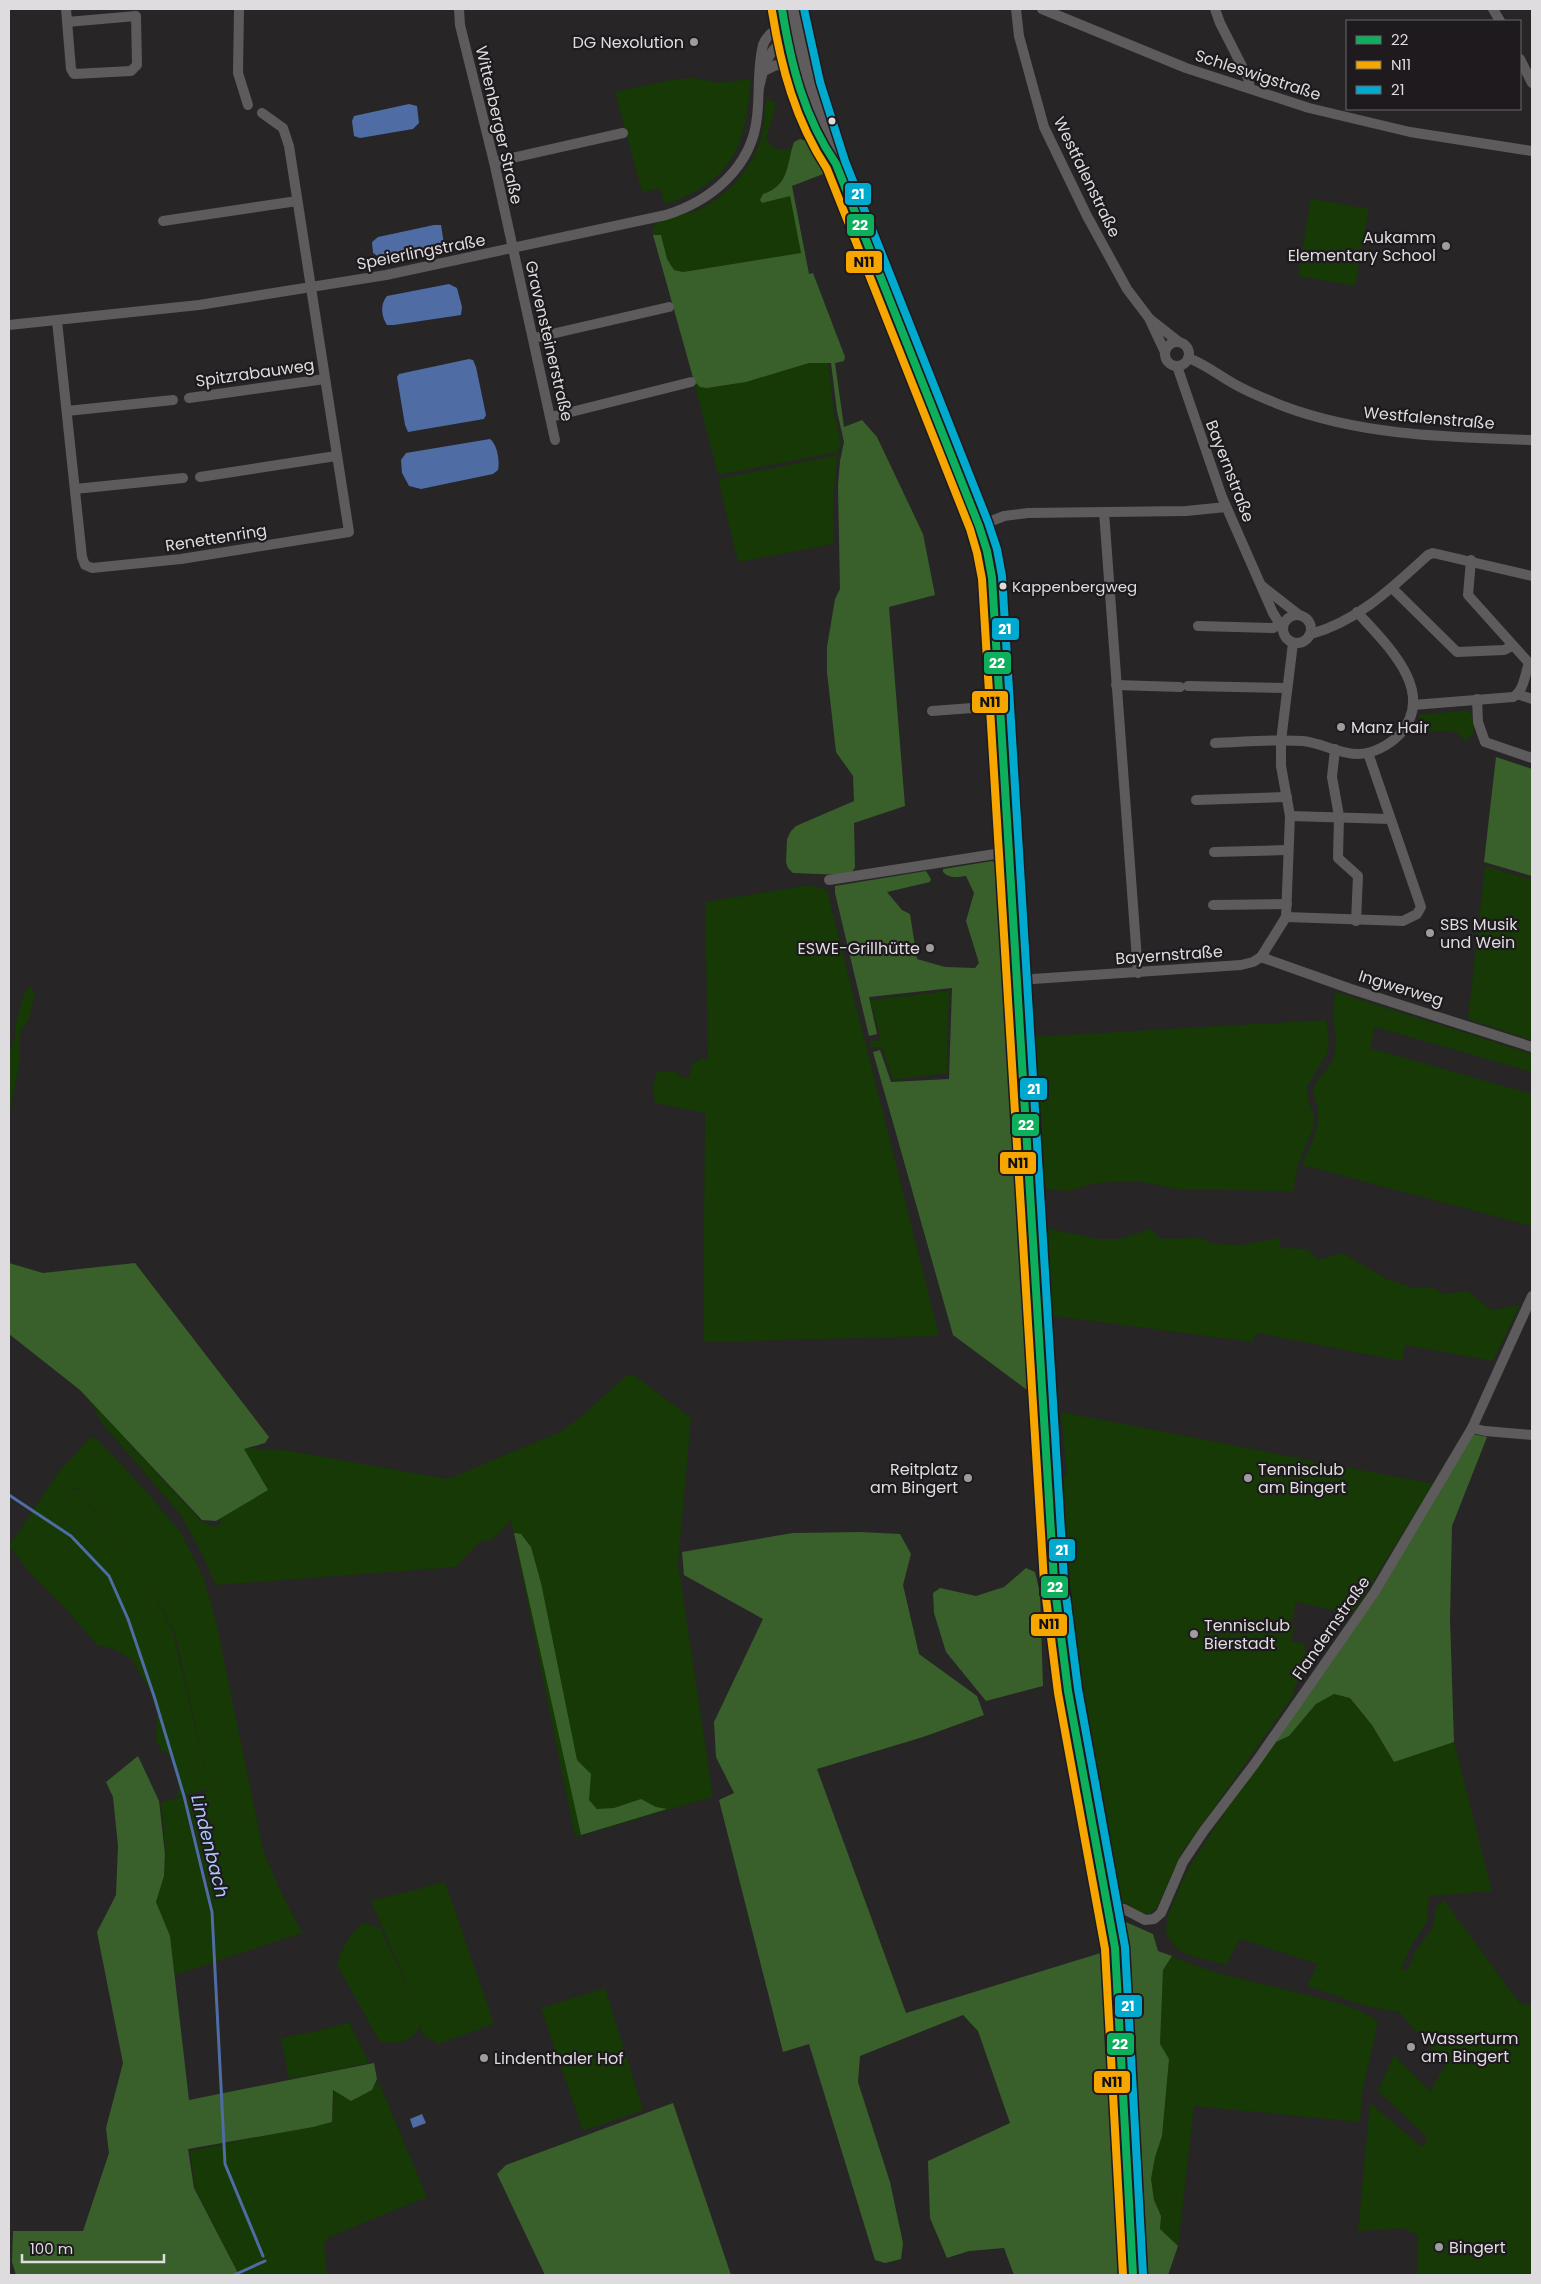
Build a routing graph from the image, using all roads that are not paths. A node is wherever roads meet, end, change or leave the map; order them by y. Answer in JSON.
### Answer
{"nodes":[{"id":1,"x":66,"y":9,"type":"edge"},
{"id":2,"x":239,"y":9,"type":"edge"},
{"id":3,"x":459,"y":9,"type":"edge"},
{"id":4,"x":782,"y":9,"type":"edge"},
{"id":5,"x":794,"y":9,"type":"edge"},
{"id":6,"x":1016,"y":9,"type":"edge"},
{"id":7,"x":1042,"y":9,"type":"edge"},
{"id":8,"x":1215,"y":9,"type":"edge"},
{"id":9,"x":1493,"y":9,"type":"edge"},
{"id":10,"x":1499,"y":20,"type":"edge"},
{"id":11,"x":67,"y":22,"type":"junction"},
{"id":12,"x":790,"y":33,"type":"junction"},
{"id":13,"x":1521,"y":62,"type":"edge"},
{"id":14,"x":795,"y":68,"type":"junction"},
{"id":15,"x":762,"y":72,"type":"junction"},
{"id":16,"x":1532,"y":83,"type":"edge"},
{"id":17,"x":759,"y":88,"type":"junction"},
{"id":18,"x":1250,"y":88,"type":"junction"},
{"id":19,"x":248,"y":105,"type":"dead end"},
{"id":20,"x":262,"y":113,"type":"dead end"},
{"id":21,"x":623,"y":133,"type":"dead end"},
{"id":22,"x":1532,"y":150,"type":"edge"},
{"id":23,"x":494,"y":162,"type":"junction"},
{"id":24,"x":836,"y":164,"type":"junction"},
{"id":25,"x":297,"y":201,"type":"junction"},
{"id":26,"x":162,"y":221,"type":"dead end"},
{"id":27,"x":512,"y":249,"type":"junction"},
{"id":28,"x":311,"y":287,"type":"junction"},
{"id":29,"x":669,"y":307,"type":"dead end"},
{"id":30,"x":1149,"y":318,"type":"junction"},
{"id":31,"x":57,"y":321,"type":"junction"},
{"id":32,"x":9,"y":325,"type":"edge"},
{"id":33,"x":534,"y":338,"type":"junction"},
{"id":34,"x":1179,"y":342,"type":"junction"},
{"id":35,"x":1165,"y":352,"type":"junction"},
{"id":36,"x":1188,"y":358,"type":"junction"},
{"id":37,"x":1177,"y":366,"type":"junction"},
{"id":38,"x":325,"y":378,"type":"junction"},
{"id":39,"x":691,"y":382,"type":"dead end"},
{"id":40,"x":189,"y":398,"type":"dead end"},
{"id":41,"x":173,"y":400,"type":"dead end"},
{"id":42,"x":67,"y":411,"type":"junction"},
{"id":43,"x":551,"y":416,"type":"junction"},
{"id":44,"x":556,"y":440,"type":"dead end"},
{"id":45,"x":1532,"y":440,"type":"edge"},
{"id":46,"x":336,"y":456,"type":"junction"},
{"id":47,"x":200,"y":477,"type":"dead end"},
{"id":48,"x":183,"y":478,"type":"dead end"},
{"id":49,"x":75,"y":489,"type":"junction"},
{"id":50,"x":1226,"y":507,"type":"junction"},
{"id":51,"x":1104,"y":512,"type":"junction"},
{"id":52,"x":979,"y":526,"type":"junction"},
{"id":53,"x":1471,"y":560,"type":"junction"},
{"id":54,"x":1532,"y":576,"type":"edge"},
{"id":55,"x":1261,"y":585,"type":"junction"},
{"id":56,"x":1392,"y":588,"type":"junction"},
{"id":57,"x":1358,"y":612,"type":"junction"},
{"id":58,"x":1299,"y":615,"type":"junction"},
{"id":59,"x":1198,"y":626,"type":"dead end"},
{"id":60,"x":1281,"y":627,"type":"junction"},
{"id":61,"x":1311,"y":634,"type":"junction"},
{"id":62,"x":1293,"y":643,"type":"junction"},
{"id":63,"x":1512,"y":646,"type":"junction"},
{"id":64,"x":1530,"y":663,"type":"edge"},
{"id":65,"x":1116,"y":685,"type":"junction"},
{"id":66,"x":1287,"y":688,"type":"junction"},
{"id":67,"x":1517,"y":694,"type":"junction"},
{"id":68,"x":1477,"y":699,"type":"junction"},
{"id":69,"x":1532,"y":699,"type":"edge"},
{"id":70,"x":1413,"y":705,"type":"junction"},
{"id":71,"x":999,"y":706,"type":"junction"},
{"id":72,"x":932,"y":711,"type":"dead end"},
{"id":73,"x":1281,"y":741,"type":"junction"},
{"id":74,"x":1215,"y":743,"type":"dead end"},
{"id":75,"x":1335,"y":749,"type":"junction"},
{"id":76,"x":1368,"y":753,"type":"junction"},
{"id":77,"x":1532,"y":758,"type":"edge"},
{"id":78,"x":1287,"y":797,"type":"junction"},
{"id":79,"x":1196,"y":800,"type":"dead end"},
{"id":80,"x":1290,"y":816,"type":"junction"},
{"id":81,"x":1339,"y":816,"type":"junction"},
{"id":82,"x":1390,"y":818,"type":"junction"},
{"id":83,"x":1287,"y":850,"type":"junction"},
{"id":84,"x":1008,"y":852,"type":"junction"},
{"id":85,"x":1214,"y":852,"type":"dead end"},
{"id":86,"x":829,"y":880,"type":"dead end"},
{"id":87,"x":1287,"y":904,"type":"junction"},
{"id":88,"x":1213,"y":905,"type":"dead end"},
{"id":89,"x":1286,"y":917,"type":"junction"},
{"id":90,"x":1356,"y":921,"type":"junction"},
{"id":91,"x":1261,"y":957,"type":"junction"},
{"id":92,"x":1138,"y":973,"type":"junction"},
{"id":93,"x":1018,"y":980,"type":"junction"},
{"id":94,"x":1532,"y":1047,"type":"edge"},
{"id":95,"x":1532,"y":1296,"type":"edge"},
{"id":96,"x":1472,"y":1428,"type":"junction"},
{"id":97,"x":1532,"y":1435,"type":"edge"},
{"id":98,"x":1108,"y":1908,"type":"junction"},
{"id":99,"x":1134,"y":2275,"type":"edge"}],
"edges":[{"from":1,"to":11,"type":"street"},
{"from":2,"to":19,"type":"street"},
{"from":3,"to":23,"type":"street","name":"Wittenberger Straße"},
{"from":4,"to":12,"type":"main road"},
{"from":5,"to":12,"type":"main road"},
{"from":6,"to":30,"type":"street","name":"Westfalenstraße"},
{"from":7,"to":18,"type":"street","name":"Schleswigstraße"},
{"from":8,"to":18,"type":"street"},
{"from":9,"to":10,"type":"street"},
{"from":11,"to":11,"type":"street"},
{"from":12,"to":14,"type":"main road"},
{"from":12,"to":15,"type":"street","name":"Speierlingstraße"},
{"from":12,"to":17,"type":"street","name":"Speierlingstraße"},
{"from":12,"to":24,"type":"main road"},
{"from":13,"to":16,"type":"street"},
{"from":14,"to":15,"type":"street"},
{"from":14,"to":24,"type":"main road"},
{"from":15,"to":17,"type":"street","name":"Speierlingstraße"},
{"from":17,"to":27,"type":"street","name":"Speierlingstraße"},
{"from":18,"to":22,"type":"street","name":"Schleswigstraße"},
{"from":20,"to":25,"type":"street","name":"Renettenring"},
{"from":21,"to":23,"type":"street"},
{"from":23,"to":27,"type":"street","name":"Wittenberger Straße"},
{"from":24,"to":52,"type":"main road"},
{"from":25,"to":26,"type":"street"},
{"from":25,"to":28,"type":"street","name":"Renettenring"},
{"from":27,"to":28,"type":"street","name":"Speierlingstraße"},
{"from":27,"to":33,"type":"street","name":"Gravensteinerstraße"},
{"from":28,"to":31,"type":"street","name":"Speierlingstraße"},
{"from":28,"to":38,"type":"street","name":"Renettenring"},
{"from":29,"to":33,"type":"street"},
{"from":30,"to":34,"type":"street","name":"Westfalenstraße"},
{"from":30,"to":35,"type":"street","name":"Westfalenstraße"},
{"from":31,"to":32,"type":"street","name":"Speierlingstraße"},
{"from":31,"to":42,"type":"street","name":"Renettenring"},
{"from":33,"to":43,"type":"street","name":"Gravensteinerstraße"},
{"from":34,"to":35,"type":"street"},
{"from":34,"to":36,"type":"street"},
{"from":35,"to":37,"type":"street"},
{"from":36,"to":37,"type":"street"},
{"from":36,"to":45,"type":"street","name":"Westfalenstraße"},
{"from":37,"to":50,"type":"street","name":"Bayernstraße"},
{"from":38,"to":40,"type":"street","name":"Spitzrabauweg"},
{"from":38,"to":46,"type":"street","name":"Renettenring"},
{"from":39,"to":43,"type":"street"},
{"from":41,"to":42,"type":"street"},
{"from":42,"to":49,"type":"street","name":"Renettenring"},
{"from":43,"to":44,"type":"street","name":"Gravensteinerstraße"},
{"from":46,"to":47,"type":"street"},
{"from":46,"to":49,"type":"street","name":"Renettenring"},
{"from":48,"to":49,"type":"street"},
{"from":50,"to":51,"type":"street"},
{"from":50,"to":55,"type":"street","name":"Bayernstraße"},
{"from":51,"to":52,"type":"street"},
{"from":51,"to":65,"type":"street"},
{"from":52,"to":71,"type":"main road"},
{"from":53,"to":54,"type":"street"},
{"from":53,"to":56,"type":"street"},
{"from":53,"to":63,"type":"street"},
{"from":55,"to":58,"type":"street","name":"Bayernstraße"},
{"from":55,"to":60,"type":"street","name":"Bayernstraße"},
{"from":56,"to":57,"type":"street"},
{"from":56,"to":63,"type":"street"},
{"from":57,"to":61,"type":"street"},
{"from":57,"to":70,"type":"street"},
{"from":58,"to":60,"type":"street"},
{"from":58,"to":61,"type":"street"},
{"from":59,"to":60,"type":"street"},
{"from":60,"to":62,"type":"street"},
{"from":61,"to":62,"type":"street"},
{"from":62,"to":66,"type":"street"},
{"from":63,"to":64,"type":"street"},
{"from":64,"to":67,"type":"street"},
{"from":65,"to":66,"type":"street"},
{"from":65,"to":92,"type":"street"},
{"from":66,"to":73,"type":"street"},
{"from":67,"to":68,"type":"street"},
{"from":67,"to":69,"type":"street"},
{"from":68,"to":70,"type":"street"},
{"from":68,"to":77,"type":"street"},
{"from":70,"to":76,"type":"street"},
{"from":71,"to":72,"type":"street"},
{"from":71,"to":84,"type":"main road"},
{"from":73,"to":74,"type":"street"},
{"from":73,"to":75,"type":"street"},
{"from":73,"to":78,"type":"street"},
{"from":75,"to":76,"type":"street"},
{"from":75,"to":81,"type":"street"},
{"from":76,"to":82,"type":"street"},
{"from":78,"to":79,"type":"street"},
{"from":78,"to":80,"type":"street"},
{"from":80,"to":81,"type":"street"},
{"from":80,"to":83,"type":"street"},
{"from":81,"to":82,"type":"street"},
{"from":81,"to":90,"type":"street"},
{"from":82,"to":90,"type":"street"},
{"from":83,"to":85,"type":"street"},
{"from":83,"to":87,"type":"street"},
{"from":84,"to":86,"type":"street"},
{"from":84,"to":93,"type":"main road"},
{"from":87,"to":88,"type":"street"},
{"from":87,"to":89,"type":"street"},
{"from":89,"to":90,"type":"street"},
{"from":89,"to":91,"type":"street"},
{"from":91,"to":92,"type":"street","name":"Bayernstraße"},
{"from":91,"to":94,"type":"street","name":"Ingwerweg"},
{"from":92,"to":93,"type":"street","name":"Bayernstraße"},
{"from":93,"to":98,"type":"main road"},
{"from":95,"to":96,"type":"street","name":"Flandernstraße"},
{"from":96,"to":97,"type":"street"},
{"from":96,"to":98,"type":"street","name":"Flandernstraße"},
{"from":98,"to":99,"type":"main road"}]}
